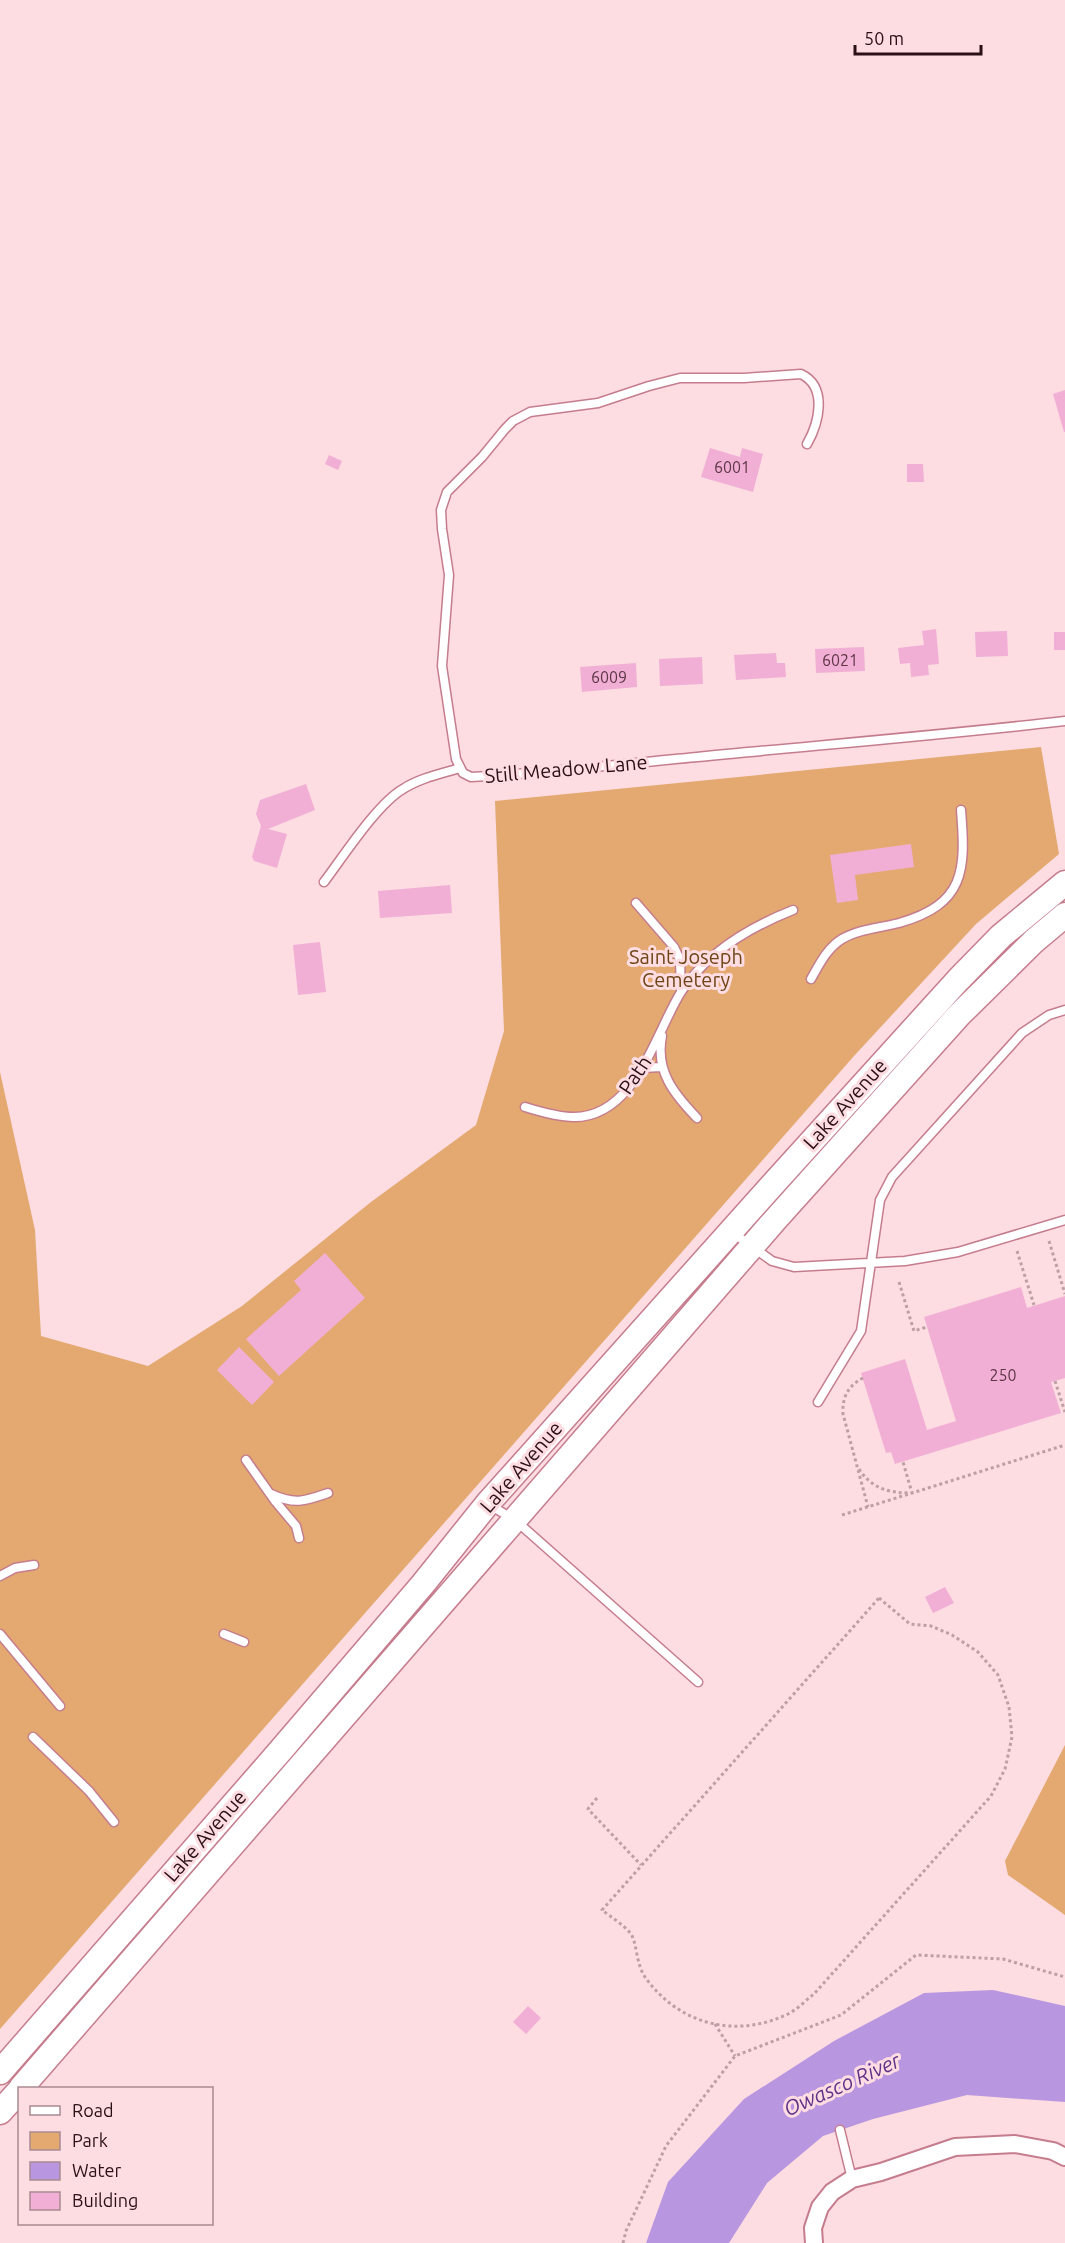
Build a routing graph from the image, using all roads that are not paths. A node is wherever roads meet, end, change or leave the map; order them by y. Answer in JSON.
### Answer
{"nodes":[{"id":1,"x":807,"y":444,"type":"dead end"},
{"id":2,"x":1065,"y":721,"type":"edge"},
{"id":3,"x":460,"y":768,"type":"junction"},
{"id":4,"x":962,"y":810,"type":"dead end"},
{"id":5,"x":324,"y":882,"type":"dead end"},
{"id":6,"x":1065,"y":883,"type":"edge"},
{"id":7,"x":636,"y":903,"type":"dead end"},
{"id":8,"x":793,"y":910,"type":"dead end"},
{"id":9,"x":1065,"y":915,"type":"edge"},
{"id":10,"x":811,"y":979,"type":"dead end"},
{"id":11,"x":681,"y":992,"type":"junction"},
{"id":12,"x":1065,"y":1010,"type":"edge"},
{"id":13,"x":663,"y":1027,"type":"junction"},
{"id":14,"x":662,"y":1067,"type":"junction"},
{"id":15,"x":641,"y":1068,"type":"junction"},
{"id":16,"x":525,"y":1107,"type":"dead end"},
{"id":17,"x":697,"y":1118,"type":"dead end"},
{"id":18,"x":1065,"y":1220,"type":"edge"},
{"id":19,"x":731,"y":1232,"type":"junction"},
{"id":20,"x":752,"y":1246,"type":"junction"},
{"id":21,"x":871,"y":1263,"type":"junction"},
{"id":22,"x":818,"y":1402,"type":"dead end"},
{"id":23,"x":246,"y":1460,"type":"dead end"},
{"id":24,"x":269,"y":1493,"type":"junction"},
{"id":25,"x":328,"y":1493,"type":"dead end"},
{"id":26,"x":488,"y":1503,"type":"junction"},
{"id":27,"x":515,"y":1520,"type":"junction"},
{"id":28,"x":299,"y":1538,"type":"dead end"},
{"id":29,"x":34,"y":1565,"type":"dead end"},
{"id":30,"x":0,"y":1576,"type":"edge"},
{"id":31,"x":0,"y":1634,"type":"edge"},
{"id":32,"x":224,"y":1634,"type":"dead end"},
{"id":33,"x":244,"y":1642,"type":"dead end"},
{"id":34,"x":698,"y":1682,"type":"dead end"},
{"id":35,"x":60,"y":1706,"type":"dead end"},
{"id":36,"x":33,"y":1737,"type":"dead end"},
{"id":37,"x":114,"y":1822,"type":"dead end"},
{"id":38,"x":0,"y":2072,"type":"edge"},
{"id":39,"x":22,"y":2087,"type":"edge"},
{"id":40,"x":18,"y":2091,"type":"edge"},
{"id":41,"x":0,"y":2112,"type":"edge"},
{"id":42,"x":840,"y":2130,"type":"dead end"},
{"id":43,"x":1065,"y":2157,"type":"edge"},
{"id":44,"x":852,"y":2179,"type":"junction"},
{"id":45,"x":814,"y":2243,"type":"edge"}],
"edges":[{"from":1,"to":3,"type":"lane","name":"Still Meadow Lane"},
{"from":2,"to":3,"type":"lane","name":"Still Meadow Lane"},
{"from":3,"to":5,"type":"lane"},
{"from":4,"to":10,"type":"lane"},
{"from":6,"to":19,"type":"main road","name":"Lake Avenue"},
{"from":7,"to":11,"type":"lane","name":"Path"},
{"from":8,"to":11,"type":"lane","name":"Path"},
{"from":9,"to":20,"type":"main road","name":"Lake Avenue"},
{"from":11,"to":13,"type":"lane","name":"Path"},
{"from":12,"to":21,"type":"lane"},
{"from":13,"to":14,"type":"lane","name":"Path"},
{"from":13,"to":15,"type":"lane","name":"Path"},
{"from":14,"to":15,"type":"lane"},
{"from":14,"to":17,"type":"lane","name":"Path"},
{"from":15,"to":16,"type":"lane","name":"Path"},
{"from":18,"to":21,"type":"lane"},
{"from":19,"to":20,"type":"lane"},
{"from":19,"to":26,"type":"main road","name":"Lake Avenue"},
{"from":20,"to":21,"type":"lane"},
{"from":20,"to":27,"type":"main road","name":"Lake Avenue"},
{"from":21,"to":22,"type":"lane"},
{"from":23,"to":24,"type":"lane"},
{"from":24,"to":25,"type":"lane"},
{"from":24,"to":28,"type":"lane"},
{"from":26,"to":27,"type":"lane"},
{"from":26,"to":38,"type":"main road","name":"Lake Avenue"},
{"from":27,"to":34,"type":"lane"},
{"from":27,"to":39,"type":"main road","name":"Lake Avenue"},
{"from":29,"to":30,"type":"lane"},
{"from":31,"to":35,"type":"lane"},
{"from":32,"to":33,"type":"lane"},
{"from":36,"to":37,"type":"lane"},
{"from":40,"to":41,"type":"main road","name":"Lake Avenue"},
{"from":42,"to":44,"type":"lane"},
{"from":43,"to":44,"type":"street"},
{"from":44,"to":45,"type":"street"}]}
